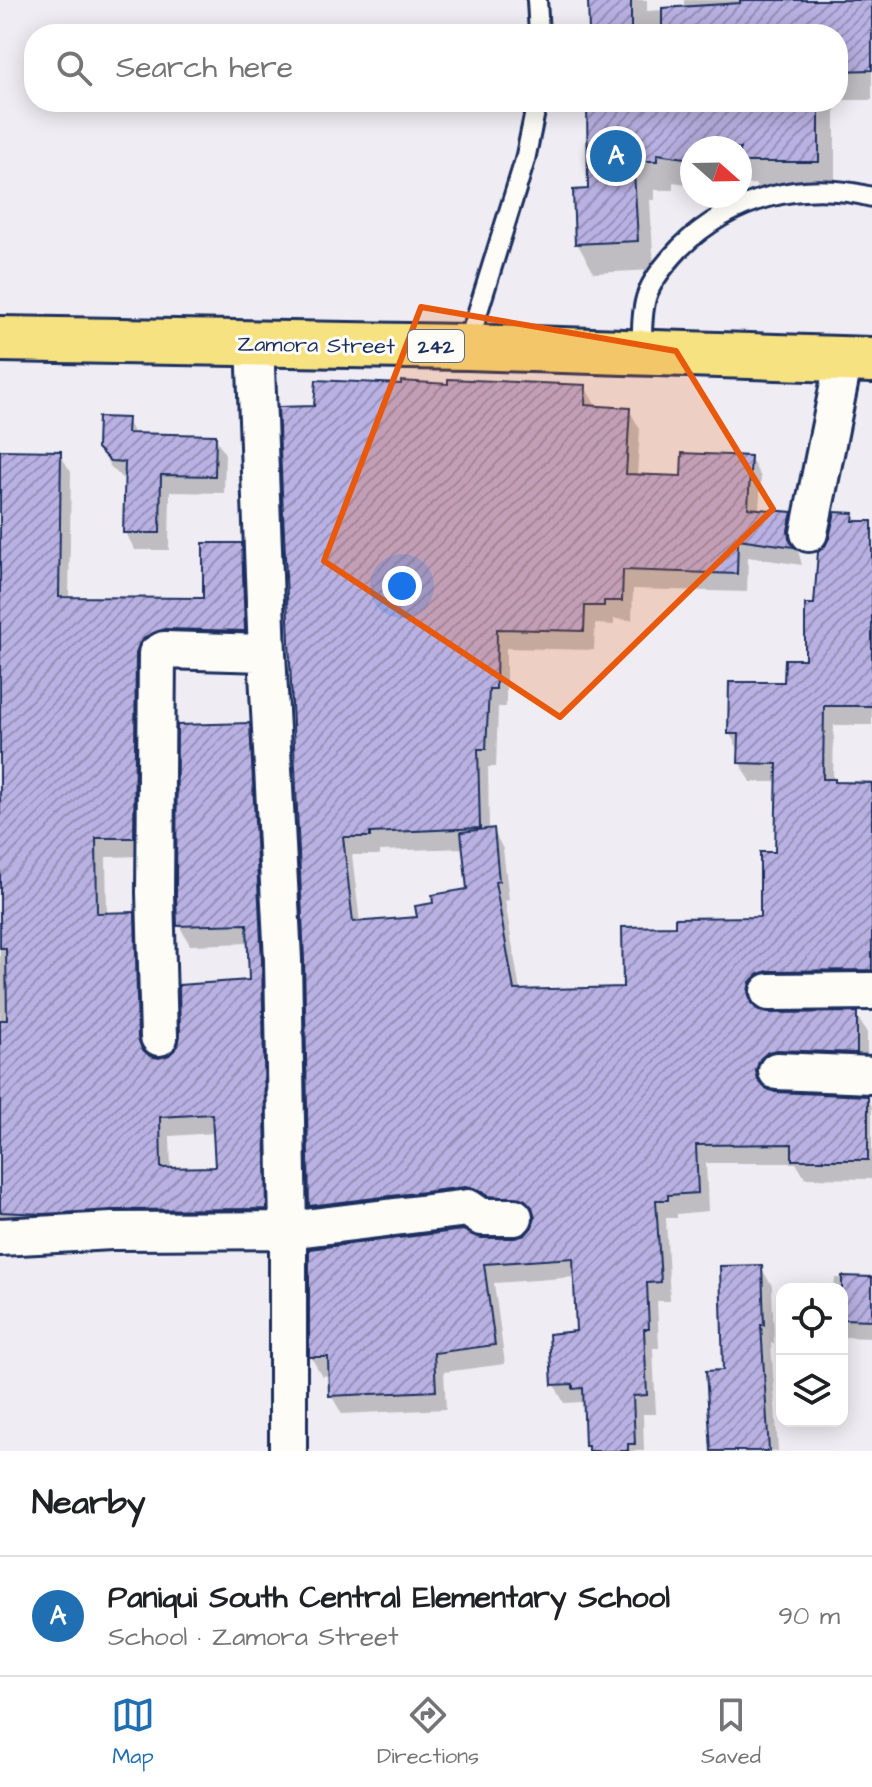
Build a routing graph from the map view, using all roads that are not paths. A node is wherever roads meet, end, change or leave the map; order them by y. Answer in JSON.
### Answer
{"nodes":[{"id":1,"x":537,"y":0,"type":"edge"},
{"id":2,"x":538,"y":24,"type":"edge"},
{"id":3,"x":535,"y":112,"type":"edge"},
{"id":4,"x":872,"y":197,"type":"edge"},
{"id":5,"x":0,"y":339,"type":"edge"},
{"id":6,"x":255,"y":342,"type":"junction"},
{"id":7,"x":467,"y":347,"type":"junction"},
{"id":8,"x":642,"y":353,"type":"junction"},
{"id":9,"x":858,"y":359,"type":"edge"},
{"id":10,"x":809,"y":533,"type":"dead end"},
{"id":11,"x":267,"y":653,"type":"junction"},
{"id":12,"x":872,"y":991,"type":"edge"},
{"id":13,"x":769,"y":992,"type":"dead end"},
{"id":14,"x":159,"y":1037,"type":"dead end"},
{"id":15,"x":777,"y":1071,"type":"dead end"},
{"id":16,"x":872,"y":1075,"type":"edge"},
{"id":17,"x":514,"y":1217,"type":"dead end"},
{"id":18,"x":288,"y":1230,"type":"junction"},
{"id":19,"x":0,"y":1237,"type":"edge"},
{"id":20,"x":288,"y":1451,"type":"edge"}],
"edges":[{"from":1,"to":2,"type":"lane"},
{"from":3,"to":7,"type":"lane"},
{"from":4,"to":8,"type":"lane"},
{"from":5,"to":6,"type":"main road","name":"Zamora Street","number":"242"},
{"from":6,"to":7,"type":"main road","name":"Zamora Street","number":"242"},
{"from":6,"to":11,"type":"street"},
{"from":7,"to":8,"type":"main road","name":"Zamora Street","number":"242"},
{"from":8,"to":9,"type":"main road","name":"Zamora Street","number":"242"},
{"from":9,"to":10,"type":"street"},
{"from":11,"to":14,"type":"street"},
{"from":11,"to":18,"type":"street"},
{"from":12,"to":13,"type":"street"},
{"from":15,"to":16,"type":"street"},
{"from":17,"to":18,"type":"street"},
{"from":18,"to":19,"type":"street"},
{"from":18,"to":20,"type":"street"}]}
